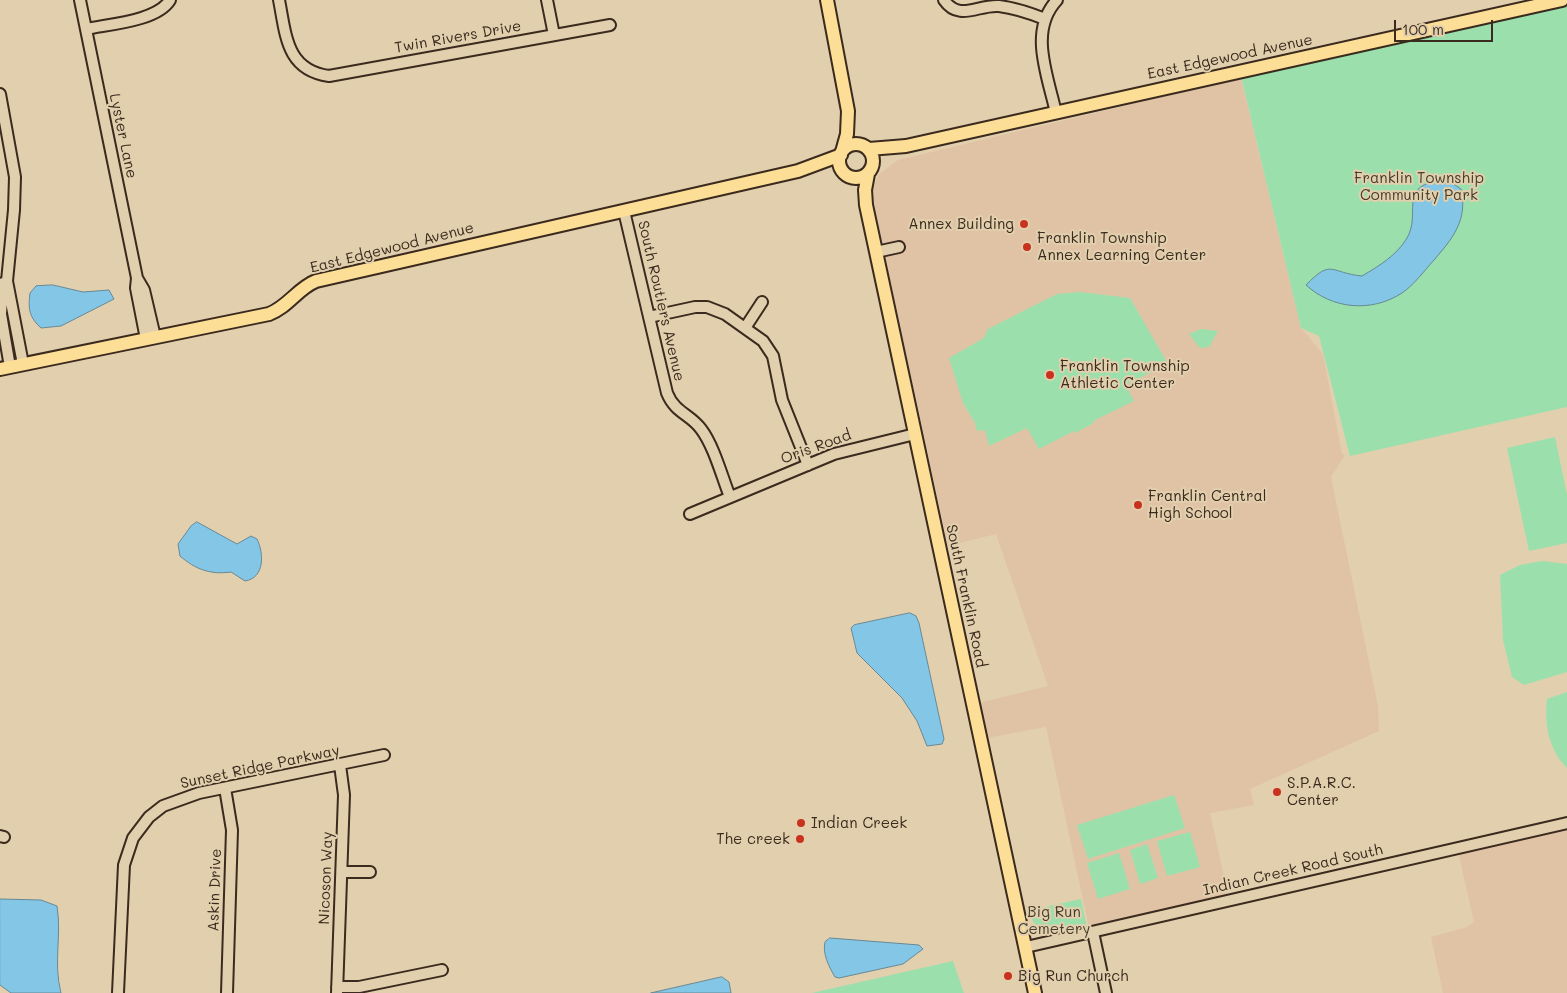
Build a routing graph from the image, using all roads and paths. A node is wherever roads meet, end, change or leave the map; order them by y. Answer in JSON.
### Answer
{"nodes":[{"id":1,"x":80,"y":0,"type":"edge"},
{"id":2,"x":170,"y":0,"type":"edge"},
{"id":3,"x":279,"y":0,"type":"edge"},
{"id":4,"x":547,"y":0,"type":"edge"},
{"id":5,"x":827,"y":0,"type":"edge"},
{"id":6,"x":944,"y":0,"type":"edge"},
{"id":7,"x":1057,"y":0,"type":"edge"},
{"id":8,"x":1562,"y":0,"type":"edge"},
{"id":9,"x":1045,"y":18,"type":"junction"},
{"id":10,"x":610,"y":25,"type":"dead end"},
{"id":11,"x":86,"y":29,"type":"junction"},
{"id":12,"x":554,"y":35,"type":"junction"},
{"id":13,"x":0,"y":94,"type":"edge"},
{"id":14,"x":848,"y":111,"type":"junction"},
{"id":15,"x":1056,"y":113,"type":"junction"},
{"id":16,"x":906,"y":146,"type":"junction"},
{"id":17,"x":866,"y":147,"type":"junction"},
{"id":18,"x":841,"y":153,"type":"junction"},
{"id":19,"x":870,"y":170,"type":"junction"},
{"id":20,"x":798,"y":171,"type":"junction"},
{"id":21,"x":845,"y":173,"type":"junction"},
{"id":22,"x":866,"y":205,"type":"junction"},
{"id":23,"x":624,"y":211,"type":"junction"},
{"id":24,"x":899,"y":247,"type":"dead end"},
{"id":25,"x":876,"y":252,"type":"junction"},
{"id":26,"x":4,"y":270,"type":"edge"},
{"id":27,"x":762,"y":302,"type":"dead end"},
{"id":28,"x":649,"y":317,"type":"junction"},
{"id":29,"x":745,"y":328,"type":"junction"},
{"id":30,"x":150,"y":338,"type":"junction"},
{"id":31,"x":11,"y":367,"type":"edge"},
{"id":32,"x":915,"y":434,"type":"junction"},
{"id":33,"x":808,"y":465,"type":"junction"},
{"id":34,"x":730,"y":497,"type":"junction"},
{"id":35,"x":690,"y":514,"type":"dead end"},
{"id":36,"x":384,"y":755,"type":"dead end"},
{"id":37,"x":340,"y":765,"type":"junction"},
{"id":38,"x":225,"y":788,"type":"junction"},
{"id":39,"x":1567,"y":823,"type":"edge"},
{"id":40,"x":342,"y":872,"type":"junction"},
{"id":41,"x":370,"y":872,"type":"dead end"},
{"id":42,"x":1093,"y":932,"type":"junction"},
{"id":43,"x":1026,"y":947,"type":"junction"},
{"id":44,"x":442,"y":970,"type":"dead end"},
{"id":45,"x":337,"y":990,"type":"edge"},
{"id":46,"x":118,"y":993,"type":"edge"},
{"id":47,"x":227,"y":993,"type":"edge"},
{"id":48,"x":1035,"y":993,"type":"edge"},
{"id":49,"x":1106,"y":993,"type":"edge"}],
"edges":[{"from":1,"to":11,"type":"street","name":"Lyster Lane"},
{"from":2,"to":11,"type":"street"},
{"from":3,"to":12,"type":"street","name":"Twin Rivers Drive"},
{"from":4,"to":12,"type":"street"},
{"from":5,"to":14,"type":"main road"},
{"from":6,"to":9,"type":"street"},
{"from":7,"to":9,"type":"street"},
{"from":8,"to":15,"type":"main road","name":"East Edgewood Avenue"},
{"from":9,"to":15,"type":"street"},
{"from":10,"to":12,"type":"street","name":"Twin Rivers Drive"},
{"from":11,"to":30,"type":"street","name":"Lyster Lane"},
{"from":13,"to":26,"type":"street"},
{"from":14,"to":17,"type":"main road"},
{"from":14,"to":18,"type":"main road"},
{"from":15,"to":16,"type":"main road","name":"East Edgewood Avenue"},
{"from":16,"to":17,"type":"main road"},
{"from":16,"to":19,"type":"main road"},
{"from":17,"to":18,"type":"main road"},
{"from":17,"to":19,"type":"main road"},
{"from":18,"to":20,"type":"main road"},
{"from":18,"to":21,"type":"main road"},
{"from":19,"to":21,"type":"main road"},
{"from":19,"to":22,"type":"main road","name":"South Franklin Road"},
{"from":20,"to":21,"type":"main road"},
{"from":20,"to":23,"type":"main road","name":"East Edgewood Avenue"},
{"from":21,"to":22,"type":"main road","name":"South Franklin Road"},
{"from":22,"to":25,"type":"main road","name":"South Franklin Road"},
{"from":23,"to":28,"type":"street","name":"South Routiers Avenue"},
{"from":23,"to":30,"type":"main road","name":"East Edgewood Avenue"},
{"from":24,"to":25,"type":"street"},
{"from":25,"to":32,"type":"main road","name":"South Franklin Road"},
{"from":26,"to":31,"type":"street"},
{"from":27,"to":29,"type":"street"},
{"from":28,"to":29,"type":"street"},
{"from":28,"to":34,"type":"street","name":"South Routiers Avenue"},
{"from":29,"to":33,"type":"street"},
{"from":30,"to":31,"type":"main road","name":"East Edgewood Avenue"},
{"from":32,"to":33,"type":"street","name":"Oris Road"},
{"from":32,"to":43,"type":"main road","name":"South Franklin Road"},
{"from":33,"to":34,"type":"street","name":"Oris Road"},
{"from":34,"to":35,"type":"street","name":"Oris Road"},
{"from":36,"to":37,"type":"street","name":"Sunset Ridge Parkway"},
{"from":37,"to":38,"type":"street","name":"Sunset Ridge Parkway"},
{"from":37,"to":40,"type":"street","name":"Nicoson Way"},
{"from":38,"to":46,"type":"street","name":"Sunset Ridge Parkway"},
{"from":38,"to":47,"type":"street","name":"Askin Drive"},
{"from":39,"to":42,"type":"street","name":"Indian Creek Road South"},
{"from":40,"to":41,"type":"street"},
{"from":40,"to":45,"type":"street","name":"Nicoson Way"},
{"from":42,"to":43,"type":"street","name":"Indian Creek Road South"},
{"from":42,"to":49,"type":"street"},
{"from":43,"to":48,"type":"main road","name":"South Franklin Road"},
{"from":44,"to":45,"type":"street"}]}
